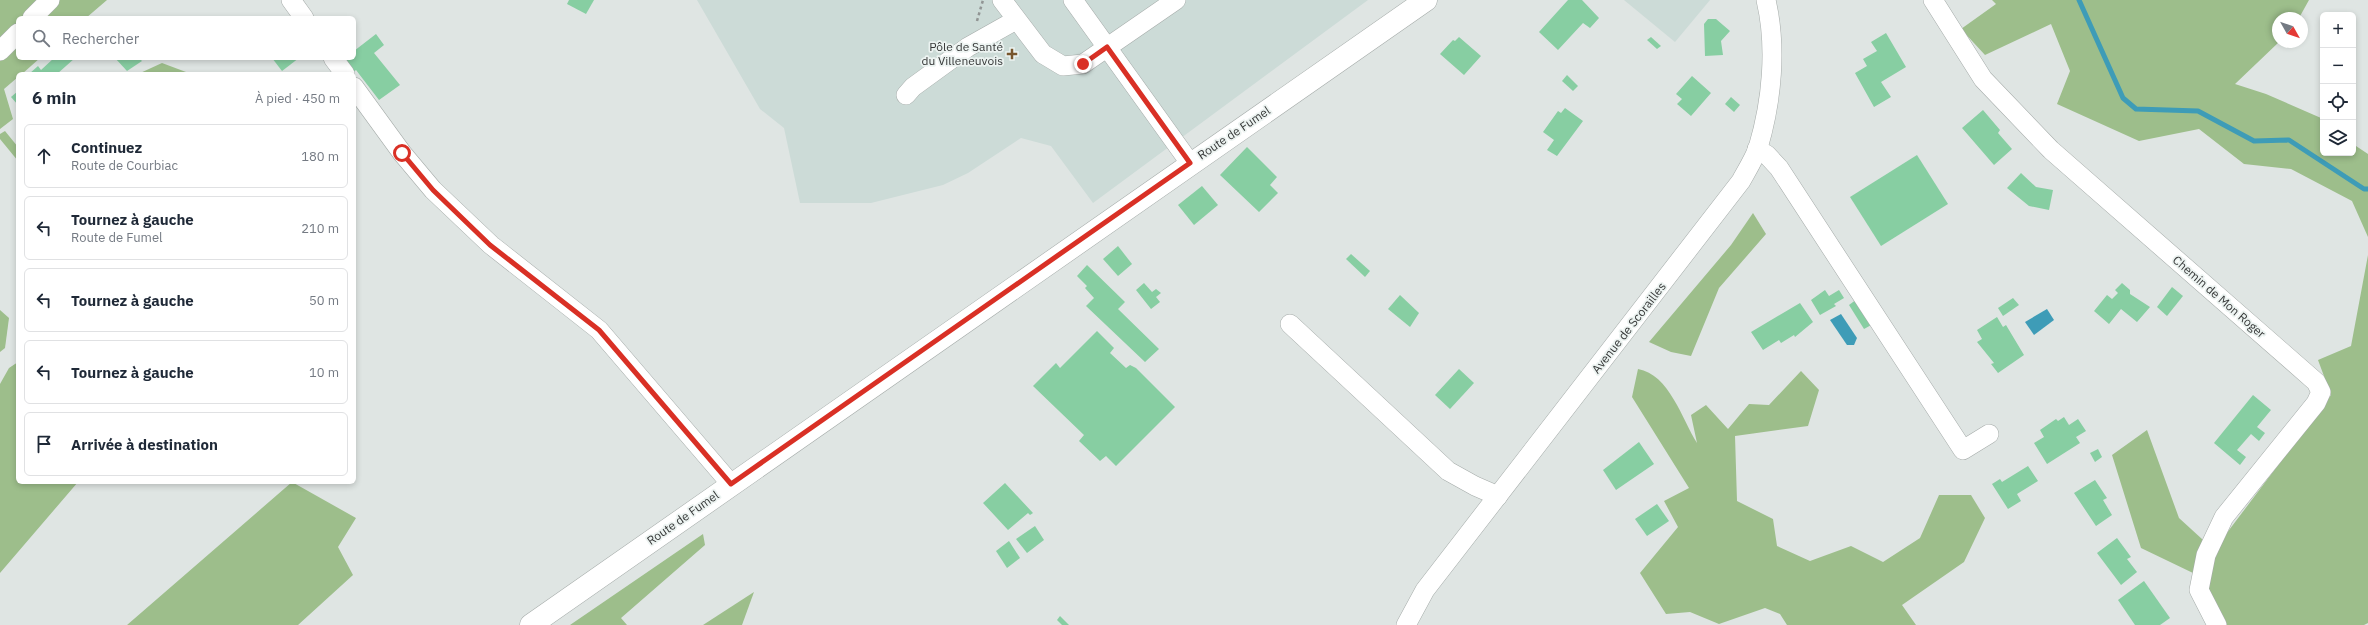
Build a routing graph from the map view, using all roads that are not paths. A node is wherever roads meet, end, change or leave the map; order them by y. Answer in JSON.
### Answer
{"nodes":[{"id":1,"x":50,"y":0,"type":"edge"},
{"id":2,"x":291,"y":0,"type":"edge"},
{"id":3,"x":1002,"y":0,"type":"edge"},
{"id":4,"x":1073,"y":0,"type":"edge"},
{"id":5,"x":1176,"y":0,"type":"edge"},
{"id":6,"x":1426,"y":0,"type":"edge"},
{"id":7,"x":1766,"y":0,"type":"edge"},
{"id":8,"x":1933,"y":0,"type":"edge"},
{"id":9,"x":34,"y":16,"type":"edge"},
{"id":10,"x":303,"y":16,"type":"edge"},
{"id":11,"x":1016,"y":20,"type":"junction"},
{"id":12,"x":16,"y":34,"type":"edge"},
{"id":13,"x":1107,"y":47,"type":"junction"},
{"id":14,"x":0,"y":51,"type":"edge"},
{"id":15,"x":334,"y":60,"type":"edge"},
{"id":16,"x":344,"y":72,"type":"edge"},
{"id":17,"x":356,"y":90,"type":"edge"},
{"id":18,"x":906,"y":95,"type":"dead end"},
{"id":19,"x":1757,"y":149,"type":"junction"},
{"id":20,"x":1190,"y":163,"type":"junction"},
{"id":21,"x":1290,"y":324,"type":"dead end"},
{"id":22,"x":1989,"y":434,"type":"dead end"},
{"id":23,"x":731,"y":484,"type":"junction"},
{"id":24,"x":1498,"y":496,"type":"junction"},
{"id":25,"x":531,"y":625,"type":"edge"},
{"id":26,"x":1406,"y":625,"type":"edge"},
{"id":27,"x":2217,"y":625,"type":"edge"}],
"edges":[{"from":1,"to":9,"type":"street"},
{"from":2,"to":10,"type":"street"},
{"from":3,"to":11,"type":"street"},
{"from":4,"to":13,"type":"street"},
{"from":5,"to":13,"type":"street"},
{"from":6,"to":20,"type":"main road","name":"Route de Fumel"},
{"from":7,"to":19,"type":"street","name":"Avenue de Scorailles"},
{"from":8,"to":27,"type":"street","name":"Chemin de Mon Roger"},
{"from":11,"to":13,"type":"street"},
{"from":11,"to":18,"type":"street"},
{"from":12,"to":14,"type":"street"},
{"from":13,"to":20,"type":"street"},
{"from":15,"to":16,"type":"street"},
{"from":17,"to":23,"type":"street"},
{"from":19,"to":22,"type":"street"},
{"from":19,"to":24,"type":"street","name":"Avenue de Scorailles"},
{"from":20,"to":23,"type":"main road","name":"Route de Fumel"},
{"from":21,"to":24,"type":"street"},
{"from":23,"to":25,"type":"main road","name":"Route de Fumel"},
{"from":24,"to":26,"type":"street","name":"Avenue de Scorailles"}]}
